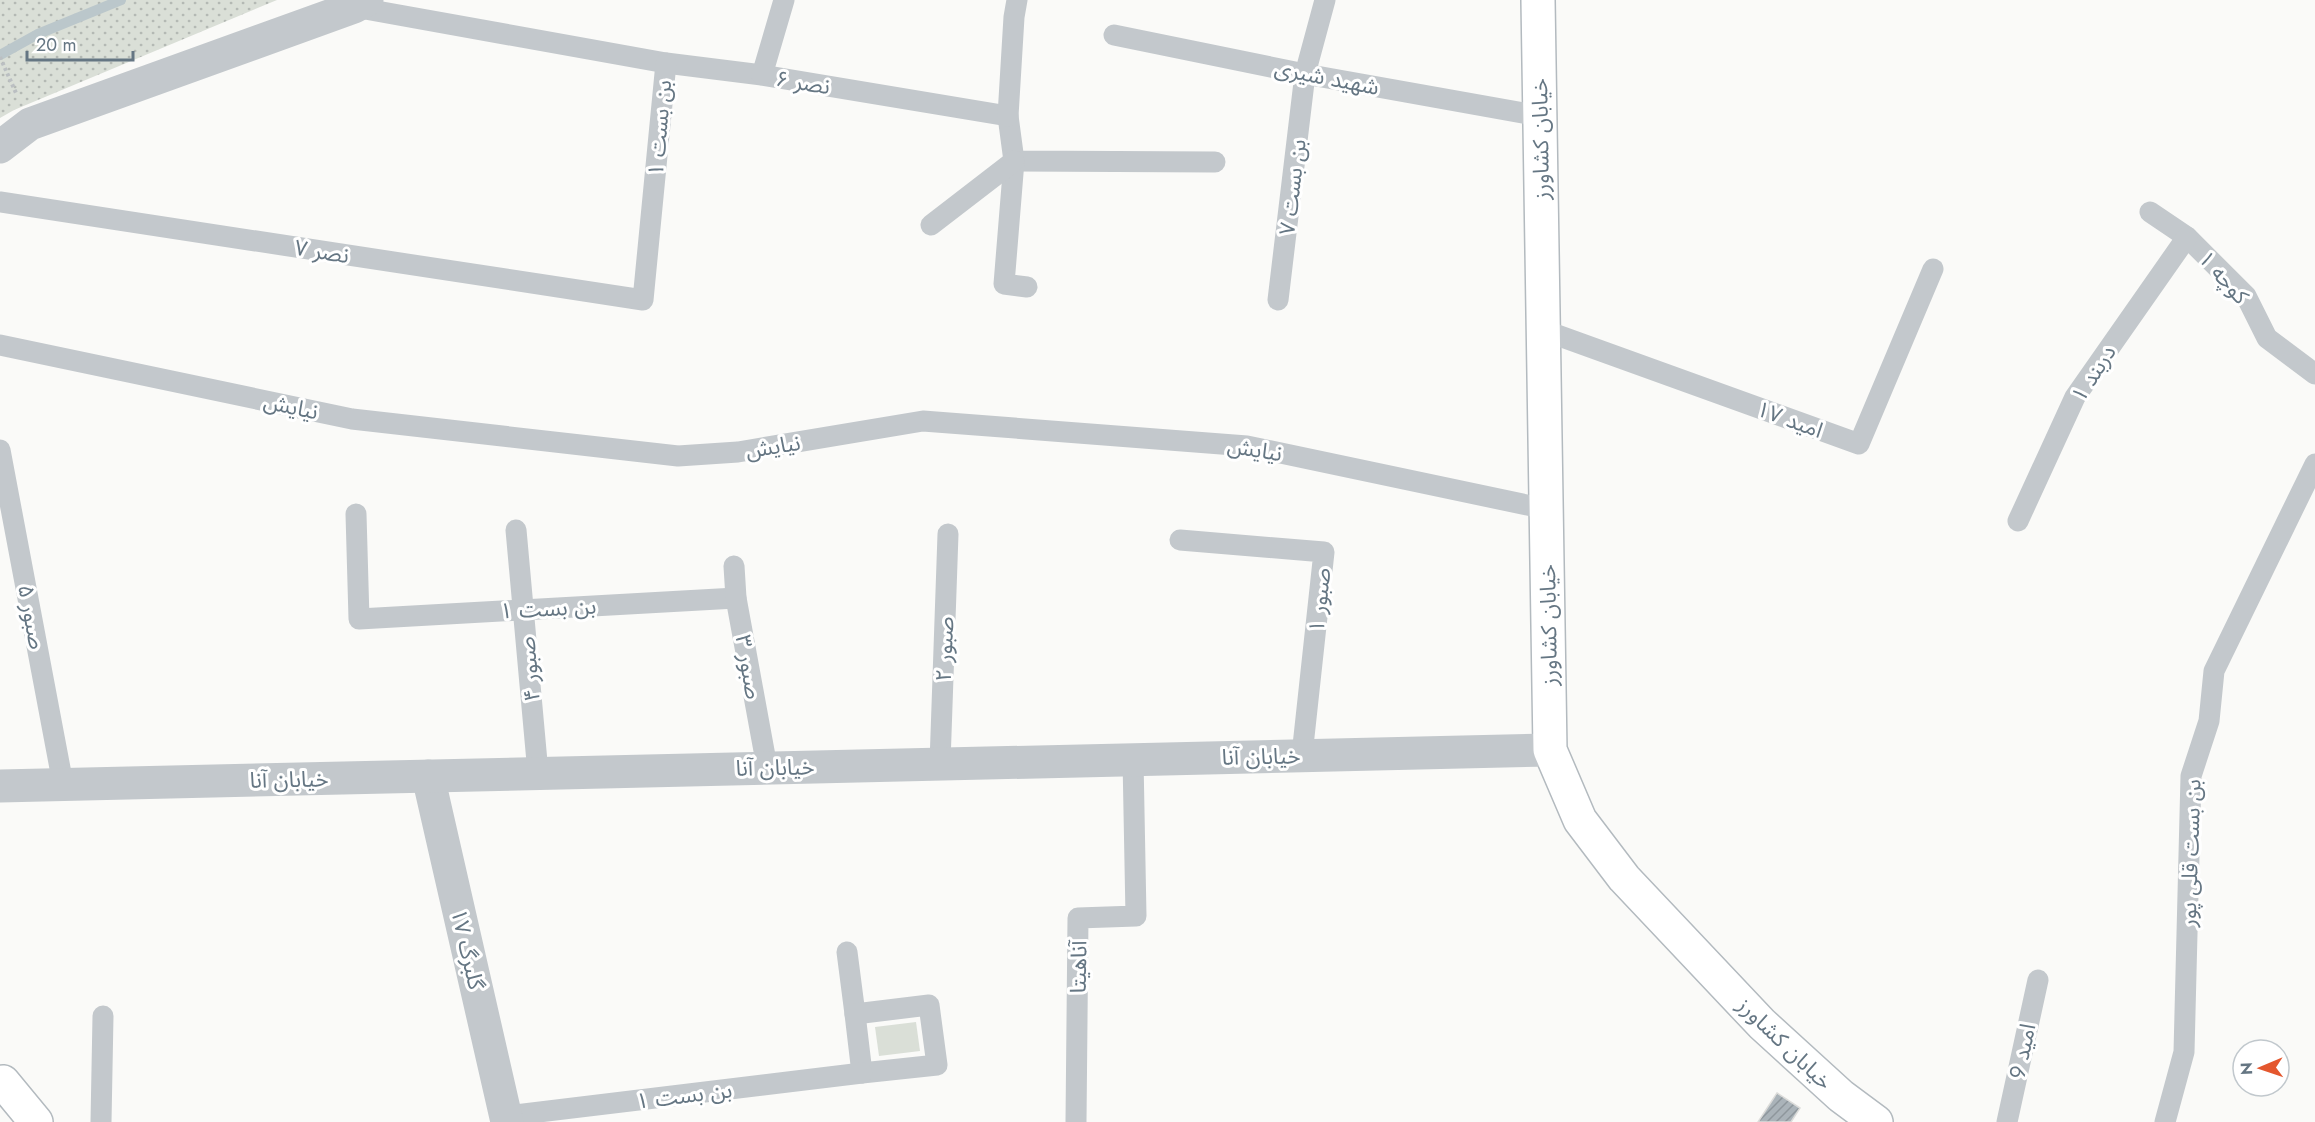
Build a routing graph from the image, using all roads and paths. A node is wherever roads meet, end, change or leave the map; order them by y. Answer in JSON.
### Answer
{"nodes":[{"id":1,"x":784,"y":0,"type":"edge"},
{"id":2,"x":1017,"y":0,"type":"edge"},
{"id":3,"x":1325,"y":0,"type":"edge"},
{"id":4,"x":1538,"y":0,"type":"edge"},
{"id":5,"x":360,"y":3,"type":"edge"},
{"id":6,"x":1114,"y":35,"type":"dead end"},
{"id":7,"x":666,"y":63,"type":"junction"},
{"id":8,"x":1305,"y":74,"type":"junction"},
{"id":9,"x":762,"y":75,"type":"junction"},
{"id":10,"x":1008,"y":116,"type":"junction"},
{"id":11,"x":1540,"y":116,"type":"junction"},
{"id":12,"x":0,"y":147,"type":"edge"},
{"id":13,"x":1014,"y":161,"type":"junction"},
{"id":14,"x":1215,"y":162,"type":"dead end"},
{"id":15,"x":0,"y":202,"type":"edge"},
{"id":16,"x":2150,"y":212,"type":"dead end"},
{"id":17,"x":931,"y":225,"type":"dead end"},
{"id":18,"x":2187,"y":237,"type":"junction"},
{"id":19,"x":1933,"y":269,"type":"dead end"},
{"id":20,"x":1027,"y":287,"type":"dead end"},
{"id":21,"x":643,"y":300,"type":"joint"},
{"id":22,"x":1278,"y":300,"type":"dead end"},
{"id":23,"x":1543,"y":330,"type":"junction"},
{"id":24,"x":0,"y":345,"type":"edge"},
{"id":25,"x":2315,"y":375,"type":"edge"},
{"id":26,"x":0,"y":450,"type":"edge"},
{"id":27,"x":2315,"y":464,"type":"edge"},
{"id":28,"x":1546,"y":509,"type":"junction"},
{"id":29,"x":356,"y":514,"type":"dead end"},
{"id":30,"x":2018,"y":521,"type":"dead end"},
{"id":31,"x":516,"y":530,"type":"dead end"},
{"id":32,"x":948,"y":534,"type":"dead end"},
{"id":33,"x":1180,"y":540,"type":"dead end"},
{"id":34,"x":734,"y":566,"type":"dead end"},
{"id":35,"x":736,"y":598,"type":"junction"},
{"id":36,"x":524,"y":610,"type":"junction"},
{"id":37,"x":1550,"y":750,"type":"junction"},
{"id":38,"x":1302,"y":755,"type":"junction"},
{"id":39,"x":1133,"y":759,"type":"junction"},
{"id":40,"x":940,"y":763,"type":"junction"},
{"id":41,"x":767,"y":768,"type":"junction"},
{"id":42,"x":538,"y":773,"type":"junction"},
{"id":43,"x":428,"y":776,"type":"junction"},
{"id":44,"x":63,"y":784,"type":"junction"},
{"id":45,"x":0,"y":786,"type":"edge"},
{"id":46,"x":847,"y":952,"type":"dead end"},
{"id":47,"x":2038,"y":980,"type":"dead end"},
{"id":48,"x":855,"y":1014,"type":"junction"},
{"id":49,"x":103,"y":1016,"type":"dead end"},
{"id":50,"x":862,"y":1073,"type":"junction"},
{"id":51,"x":1,"y":1080,"type":"edge"},
{"id":52,"x":506,"y":1119,"type":"edge"},
{"id":53,"x":36,"y":1122,"type":"edge"},
{"id":54,"x":101,"y":1122,"type":"edge"},
{"id":55,"x":1076,"y":1122,"type":"edge"},
{"id":56,"x":1876,"y":1122,"type":"edge"},
{"id":57,"x":2007,"y":1122,"type":"edge"},
{"id":58,"x":2165,"y":1122,"type":"edge"}],
"edges":[{"from":1,"to":9,"type":"lane"},
{"from":2,"to":10,"type":"lane"},
{"from":3,"to":8,"type":"lane","name":"بن بست ۷"},
{"from":4,"to":11,"type":"main road","name":"خیابان کشاورز"},
{"from":5,"to":7,"type":"lane","name":"نصر ۶"},
{"from":5,"to":12,"type":"street"},
{"from":6,"to":8,"type":"lane","name":"شهید شیری"},
{"from":7,"to":9,"type":"lane","name":"نصر ۶"},
{"from":7,"to":21,"type":"lane","name":"بن بست ۱"},
{"from":8,"to":11,"type":"lane","name":"شهید شیری"},
{"from":8,"to":22,"type":"lane","name":"بن بست ۷"},
{"from":9,"to":10,"type":"lane","name":"نصر ۶"},
{"from":10,"to":13,"type":"lane"},
{"from":11,"to":23,"type":"main road","name":"خیابان کشاورز"},
{"from":13,"to":14,"type":"lane"},
{"from":13,"to":17,"type":"lane"},
{"from":13,"to":20,"type":"lane"},
{"from":15,"to":21,"type":"lane","name":"نصر ۷"},
{"from":16,"to":18,"type":"lane","name":"کوچه ۱"},
{"from":18,"to":25,"type":"lane","name":"کوچه ۱"},
{"from":18,"to":30,"type":"lane","name":"دربند ۱"},
{"from":19,"to":23,"type":"lane","name":"امید ۱۷"},
{"from":23,"to":28,"type":"main road","name":"خیابان کشاورز"},
{"from":24,"to":28,"type":"lane","name":"نیایش"},
{"from":26,"to":44,"type":"lane","name":"صبور ۵"},
{"from":27,"to":58,"type":"lane","name":"بن بست قلی پور"},
{"from":28,"to":37,"type":"main road","name":"خیابان کشاورز"},
{"from":29,"to":36,"type":"lane","name":"بن بست ۱"},
{"from":31,"to":36,"type":"lane","name":"صبور ۴"},
{"from":32,"to":40,"type":"lane","name":"صبور ۲"},
{"from":33,"to":38,"type":"lane","name":"صبور ۱"},
{"from":34,"to":35,"type":"lane","name":"صبور ۳"},
{"from":35,"to":36,"type":"lane","name":"بن بست ۱"},
{"from":35,"to":41,"type":"lane","name":"صبور ۳"},
{"from":36,"to":42,"type":"lane","name":"صبور ۴"},
{"from":37,"to":38,"type":"street","name":"خیابان آنا"},
{"from":37,"to":56,"type":"main road","name":"خیابان کشاورز"},
{"from":38,"to":39,"type":"street","name":"خیابان آنا"},
{"from":39,"to":40,"type":"street","name":"خیابان آنا"},
{"from":39,"to":55,"type":"lane","name":"آناهیتا"},
{"from":40,"to":41,"type":"street","name":"خیابان آنا"},
{"from":41,"to":42,"type":"street","name":"خیابان آنا"},
{"from":42,"to":43,"type":"street","name":"خیابان آنا"},
{"from":43,"to":44,"type":"street","name":"خیابان آنا"},
{"from":43,"to":52,"type":"street","name":"گلبرگ ۱۷"},
{"from":44,"to":45,"type":"street","name":"خیابان آنا"},
{"from":46,"to":48,"type":"lane"},
{"from":47,"to":57,"type":"lane","name":"امید 9"},
{"from":48,"to":50,"type":"lane"},
{"from":48,"to":50,"type":"lane","name":"بن بست ۱"},
{"from":49,"to":54,"type":"lane"},
{"from":50,"to":52,"type":"lane","name":"بن بست ۱"},
{"from":51,"to":53,"type":"main road"}]}
